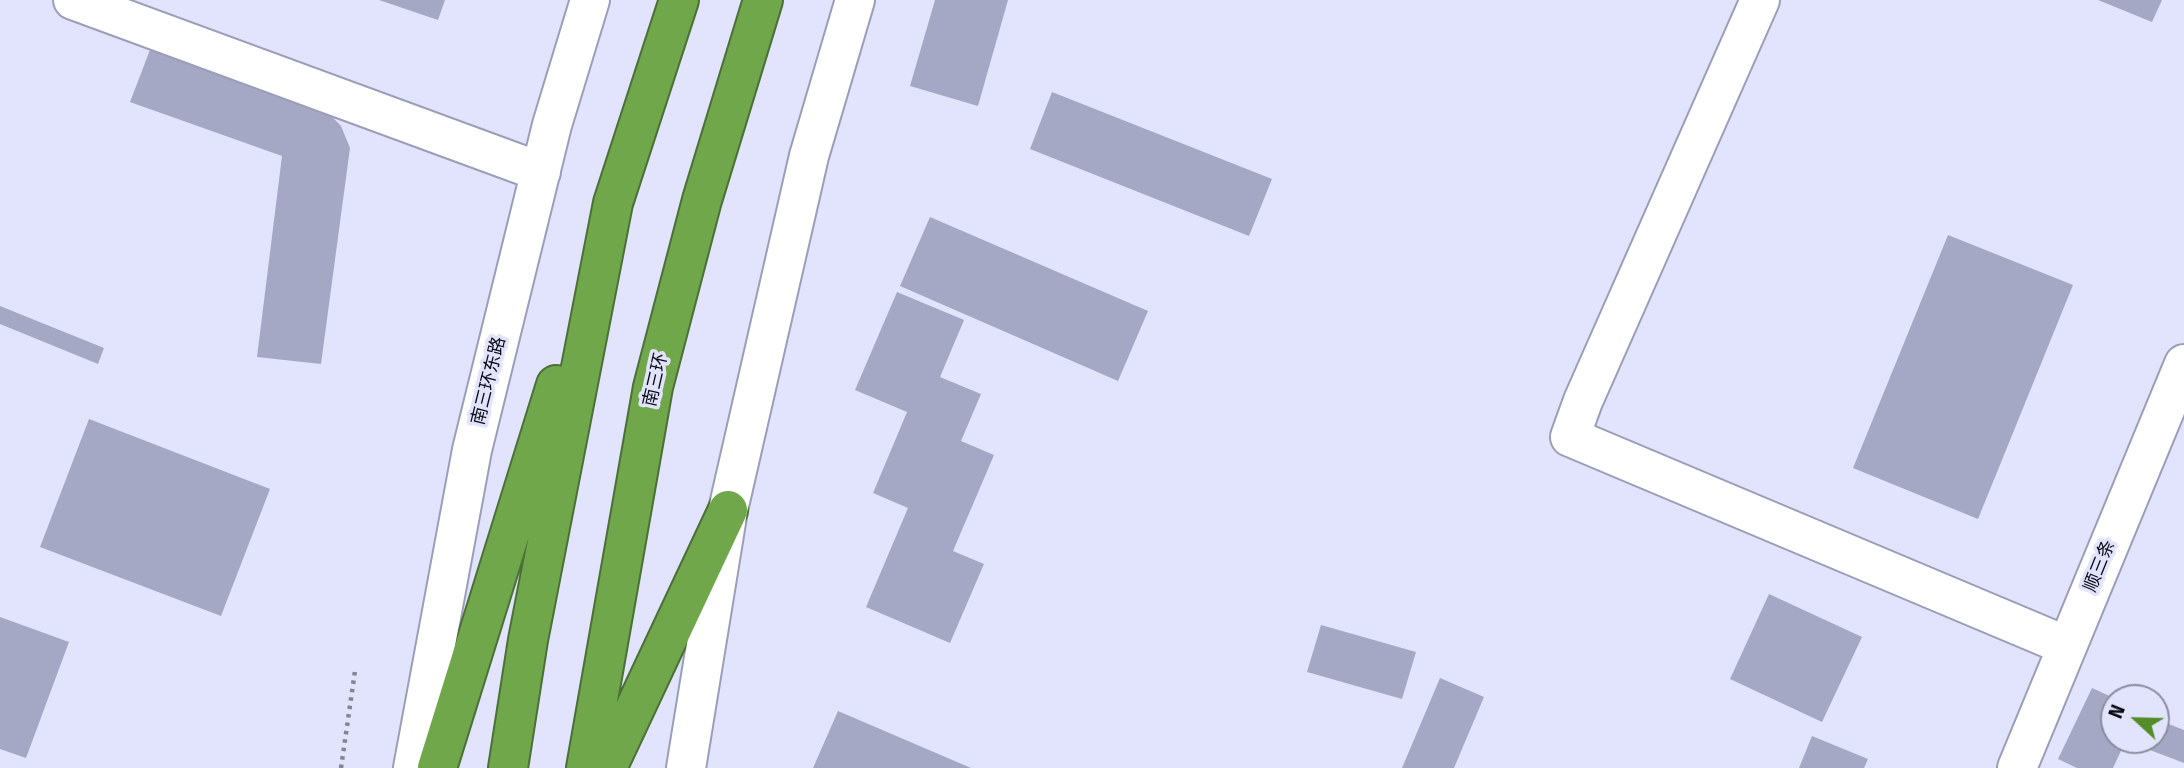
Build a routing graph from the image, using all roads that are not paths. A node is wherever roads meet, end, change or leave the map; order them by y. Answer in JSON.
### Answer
{"nodes":[{"id":1,"x":73,"y":0,"type":"edge"},
{"id":2,"x":590,"y":0,"type":"edge"},
{"id":3,"x":679,"y":0,"type":"edge"},
{"id":4,"x":763,"y":0,"type":"edge"},
{"id":5,"x":855,"y":0,"type":"edge"},
{"id":6,"x":1760,"y":0,"type":"edge"},
{"id":7,"x":541,"y":172,"type":"junction"},
{"id":8,"x":613,"y":203,"type":"junction"},
{"id":9,"x":2184,"y":364,"type":"edge"},
{"id":10,"x":728,"y":510,"type":"junction"},
{"id":11,"x":2067,"y":646,"type":"junction"},
{"id":12,"x":413,"y":768,"type":"edge"},
{"id":13,"x":437,"y":768,"type":"edge"},
{"id":14,"x":508,"y":768,"type":"edge"},
{"id":15,"x":586,"y":768,"type":"edge"},
{"id":16,"x":607,"y":768,"type":"edge"},
{"id":17,"x":686,"y":768,"type":"edge"},
{"id":18,"x":2017,"y":768,"type":"edge"}],
"edges":[{"from":1,"to":7,"type":"street"},
{"from":2,"to":7,"type":"street","name":"南三环东路"},
{"from":3,"to":8,"type":"highway"},
{"from":4,"to":15,"type":"highway","name":"南三环"},
{"from":5,"to":10,"type":"street"},
{"from":6,"to":11,"type":"street"},
{"from":7,"to":12,"type":"street","name":"南三环东路"},
{"from":8,"to":13,"type":"highway"},
{"from":8,"to":14,"type":"highway"},
{"from":9,"to":11,"type":"street","name":"顺三条"},
{"from":10,"to":16,"type":"highway"},
{"from":10,"to":17,"type":"street"},
{"from":11,"to":18,"type":"street","name":"顺三条"}]}
